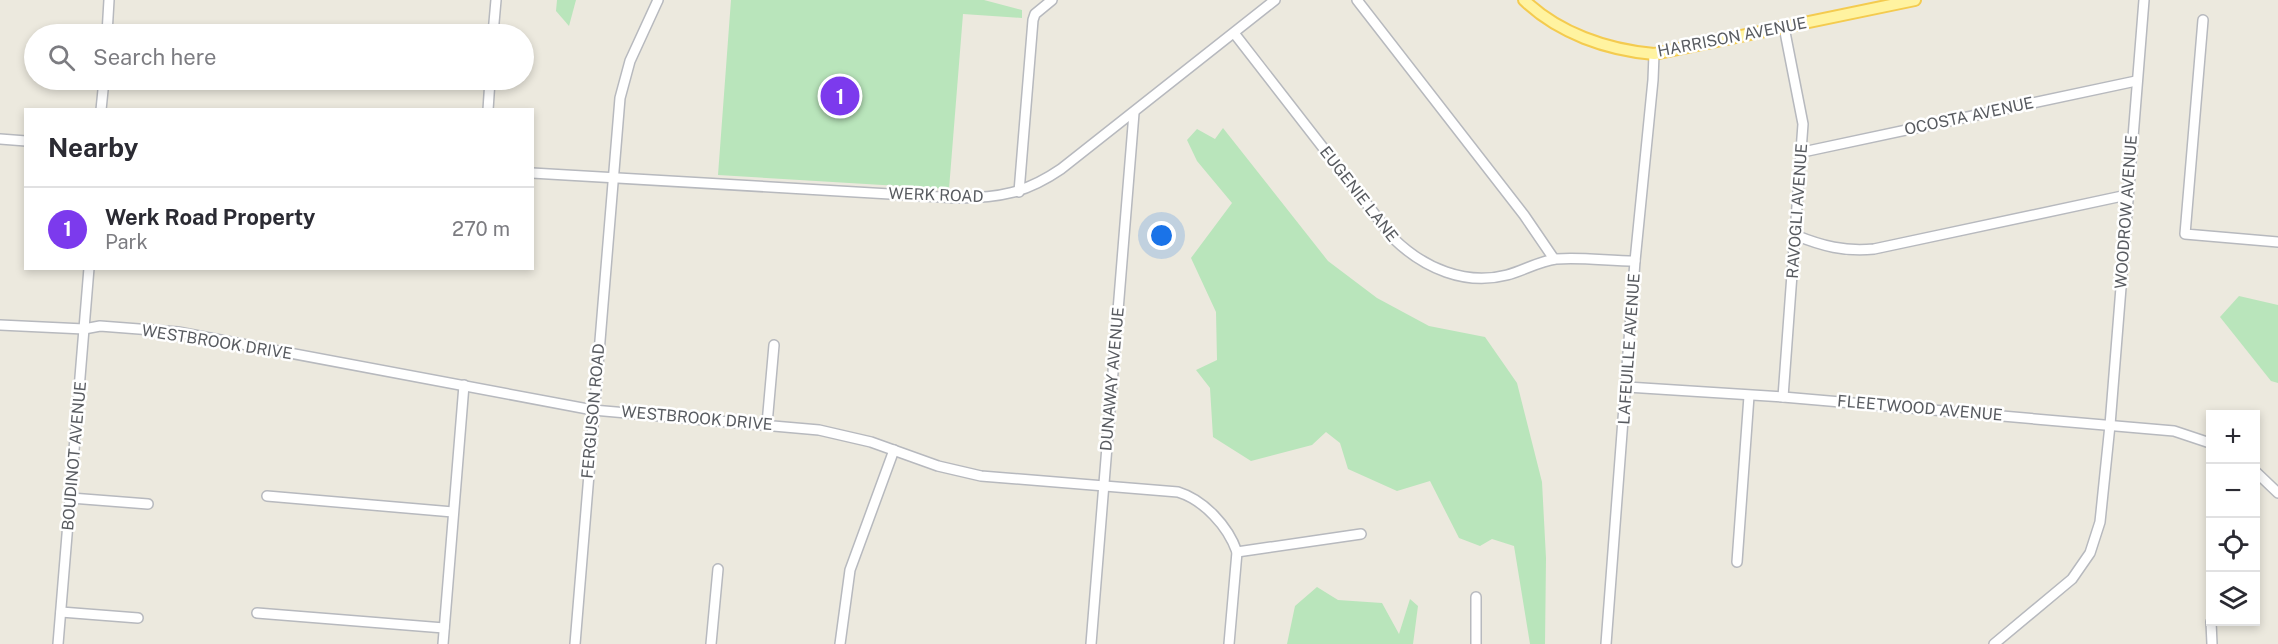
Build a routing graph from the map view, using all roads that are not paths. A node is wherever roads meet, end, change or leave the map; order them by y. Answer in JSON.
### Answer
{"nodes":[{"id":1,"x":109,"y":0,"type":"edge"},
{"id":2,"x":496,"y":0,"type":"edge"},
{"id":3,"x":658,"y":0,"type":"edge"},
{"id":4,"x":1052,"y":0,"type":"edge"},
{"id":5,"x":1275,"y":0,"type":"edge"},
{"id":6,"x":1357,"y":0,"type":"edge"},
{"id":7,"x":1524,"y":0,"type":"edge"},
{"id":8,"x":1915,"y":0,"type":"edge"},
{"id":9,"x":2144,"y":0,"type":"edge"},
{"id":10,"x":2203,"y":20,"type":"dead end"},
{"id":11,"x":108,"y":24,"type":"edge"},
{"id":12,"x":494,"y":24,"type":"edge"},
{"id":13,"x":1784,"y":27,"type":"junction"},
{"id":14,"x":1234,"y":33,"type":"junction"},
{"id":15,"x":1654,"y":54,"type":"junction"},
{"id":16,"x":2136,"y":81,"type":"junction"},
{"id":17,"x":103,"y":90,"type":"edge"},
{"id":18,"x":489,"y":90,"type":"edge"},
{"id":19,"x":102,"y":108,"type":"edge"},
{"id":20,"x":488,"y":108,"type":"edge"},
{"id":21,"x":1134,"y":113,"type":"junction"},
{"id":22,"x":0,"y":139,"type":"edge"},
{"id":23,"x":24,"y":141,"type":"edge"},
{"id":24,"x":1803,"y":152,"type":"junction"},
{"id":25,"x":534,"y":173,"type":"edge"},
{"id":26,"x":612,"y":178,"type":"junction"},
{"id":27,"x":1019,"y":192,"type":"junction"},
{"id":28,"x":2127,"y":195,"type":"junction"},
{"id":29,"x":1795,"y":235,"type":"junction"},
{"id":30,"x":2278,"y":242,"type":"edge"},
{"id":31,"x":1554,"y":260,"type":"junction"},
{"id":32,"x":1635,"y":261,"type":"junction"},
{"id":33,"x":89,"y":270,"type":"edge"},
{"id":34,"x":0,"y":325,"type":"edge"},
{"id":35,"x":84,"y":329,"type":"junction"},
{"id":36,"x":774,"y":345,"type":"dead end"},
{"id":37,"x":464,"y":385,"type":"junction"},
{"id":38,"x":1627,"y":387,"type":"junction"},
{"id":39,"x":1749,"y":396,"type":"junction"},
{"id":40,"x":1783,"y":397,"type":"junction"},
{"id":41,"x":593,"y":410,"type":"junction"},
{"id":42,"x":767,"y":424,"type":"junction"},
{"id":43,"x":2110,"y":425,"type":"junction"},
{"id":44,"x":2206,"y":441,"type":"edge"},
{"id":45,"x":894,"y":450,"type":"junction"},
{"id":46,"x":2260,"y":476,"type":"edge"},
{"id":47,"x":1103,"y":486,"type":"junction"},
{"id":48,"x":2278,"y":493,"type":"edge"},
{"id":49,"x":267,"y":496,"type":"dead end"},
{"id":50,"x":71,"y":498,"type":"junction"},
{"id":51,"x":148,"y":504,"type":"dead end"},
{"id":52,"x":453,"y":512,"type":"junction"},
{"id":53,"x":1361,"y":534,"type":"dead end"},
{"id":54,"x":1237,"y":552,"type":"junction"},
{"id":55,"x":1737,"y":562,"type":"dead end"},
{"id":56,"x":718,"y":569,"type":"dead end"},
{"id":57,"x":1476,"y":597,"type":"dead end"},
{"id":58,"x":61,"y":612,"type":"junction"},
{"id":59,"x":257,"y":613,"type":"dead end"},
{"id":60,"x":138,"y":618,"type":"dead end"},
{"id":61,"x":2211,"y":626,"type":"edge"},
{"id":62,"x":444,"y":628,"type":"junction"},
{"id":63,"x":58,"y":644,"type":"edge"},
{"id":64,"x":443,"y":644,"type":"edge"},
{"id":65,"x":575,"y":644,"type":"edge"},
{"id":66,"x":711,"y":644,"type":"edge"},
{"id":67,"x":840,"y":644,"type":"edge"},
{"id":68,"x":1091,"y":644,"type":"edge"},
{"id":69,"x":1229,"y":644,"type":"edge"},
{"id":70,"x":1476,"y":644,"type":"edge"},
{"id":71,"x":1606,"y":644,"type":"edge"},
{"id":72,"x":1994,"y":644,"type":"edge"},
{"id":73,"x":2212,"y":644,"type":"edge"}],
"edges":[{"from":1,"to":11,"type":"street"},
{"from":2,"to":12,"type":"street"},
{"from":3,"to":26,"type":"street","name":"FERGUSON ROAD"},
{"from":4,"to":27,"type":"street"},
{"from":5,"to":14,"type":"street","name":"WERK ROAD"},
{"from":6,"to":31,"type":"street"},
{"from":7,"to":15,"type":"main road","name":"HARRISON AVENUE"},
{"from":8,"to":13,"type":"main road","name":"HARRISON AVENUE"},
{"from":9,"to":16,"type":"street","name":"WOODROW AVENUE"},
{"from":10,"to":30,"type":"street"},
{"from":13,"to":15,"type":"main road","name":"HARRISON AVENUE"},
{"from":13,"to":24,"type":"street","name":"RAVOGLI AVENUE"},
{"from":14,"to":21,"type":"street","name":"WERK ROAD"},
{"from":14,"to":31,"type":"street","name":"EUGENIE LANE"},
{"from":15,"to":32,"type":"street","name":"LAFEUILLE AVENUE"},
{"from":16,"to":24,"type":"street","name":"OCOSTA AVENUE"},
{"from":16,"to":28,"type":"street","name":"WOODROW AVENUE"},
{"from":17,"to":19,"type":"street"},
{"from":18,"to":20,"type":"street"},
{"from":21,"to":27,"type":"street","name":"WERK ROAD"},
{"from":21,"to":47,"type":"street","name":"DUNAWAY AVENUE"},
{"from":22,"to":23,"type":"street"},
{"from":24,"to":29,"type":"street","name":"RAVOGLI AVENUE"},
{"from":25,"to":26,"type":"street","name":"WERK ROAD"},
{"from":26,"to":27,"type":"street","name":"WERK ROAD"},
{"from":26,"to":41,"type":"street","name":"FERGUSON ROAD"},
{"from":28,"to":29,"type":"street"},
{"from":28,"to":43,"type":"street","name":"WOODROW AVENUE"},
{"from":29,"to":40,"type":"street","name":"RAVOGLI AVENUE"},
{"from":31,"to":32,"type":"street","name":"EUGENIE LANE"},
{"from":32,"to":38,"type":"street","name":"LAFEUILLE AVENUE"},
{"from":33,"to":35,"type":"street","name":"BOUDINOT AVENUE"},
{"from":34,"to":35,"type":"street","name":"WESTBROOK DRIVE"},
{"from":35,"to":37,"type":"street","name":"WESTBROOK DRIVE"},
{"from":35,"to":50,"type":"street","name":"BOUDINOT AVENUE"},
{"from":36,"to":42,"type":"street"},
{"from":37,"to":41,"type":"street","name":"WESTBROOK DRIVE"},
{"from":37,"to":52,"type":"street"},
{"from":38,"to":39,"type":"street","name":"FLEETWOOD AVENUE"},
{"from":38,"to":71,"type":"street","name":"LAFEUILLE AVENUE"},
{"from":39,"to":40,"type":"street","name":"FLEETWOOD AVENUE"},
{"from":39,"to":55,"type":"street"},
{"from":40,"to":43,"type":"street","name":"FLEETWOOD AVENUE"},
{"from":41,"to":42,"type":"street","name":"WESTBROOK DRIVE"},
{"from":41,"to":65,"type":"street","name":"FERGUSON ROAD"},
{"from":42,"to":45,"type":"street","name":"WESTBROOK DRIVE"},
{"from":43,"to":44,"type":"street","name":"FLEETWOOD AVENUE"},
{"from":43,"to":72,"type":"street","name":"WOODROW AVENUE"},
{"from":45,"to":47,"type":"street","name":"WESTBROOK DRIVE"},
{"from":45,"to":67,"type":"street"},
{"from":46,"to":48,"type":"street"},
{"from":47,"to":54,"type":"street","name":"WESTBROOK DRIVE"},
{"from":47,"to":68,"type":"street","name":"DUNAWAY AVENUE"},
{"from":49,"to":52,"type":"street"},
{"from":50,"to":51,"type":"street"},
{"from":50,"to":58,"type":"street","name":"BOUDINOT AVENUE"},
{"from":52,"to":62,"type":"street"},
{"from":53,"to":54,"type":"street"},
{"from":54,"to":69,"type":"street"},
{"from":56,"to":66,"type":"street"},
{"from":57,"to":70,"type":"street"},
{"from":58,"to":60,"type":"street"},
{"from":58,"to":63,"type":"street","name":"BOUDINOT AVENUE"},
{"from":59,"to":62,"type":"street"},
{"from":61,"to":73,"type":"street"},
{"from":62,"to":64,"type":"street"}]}
